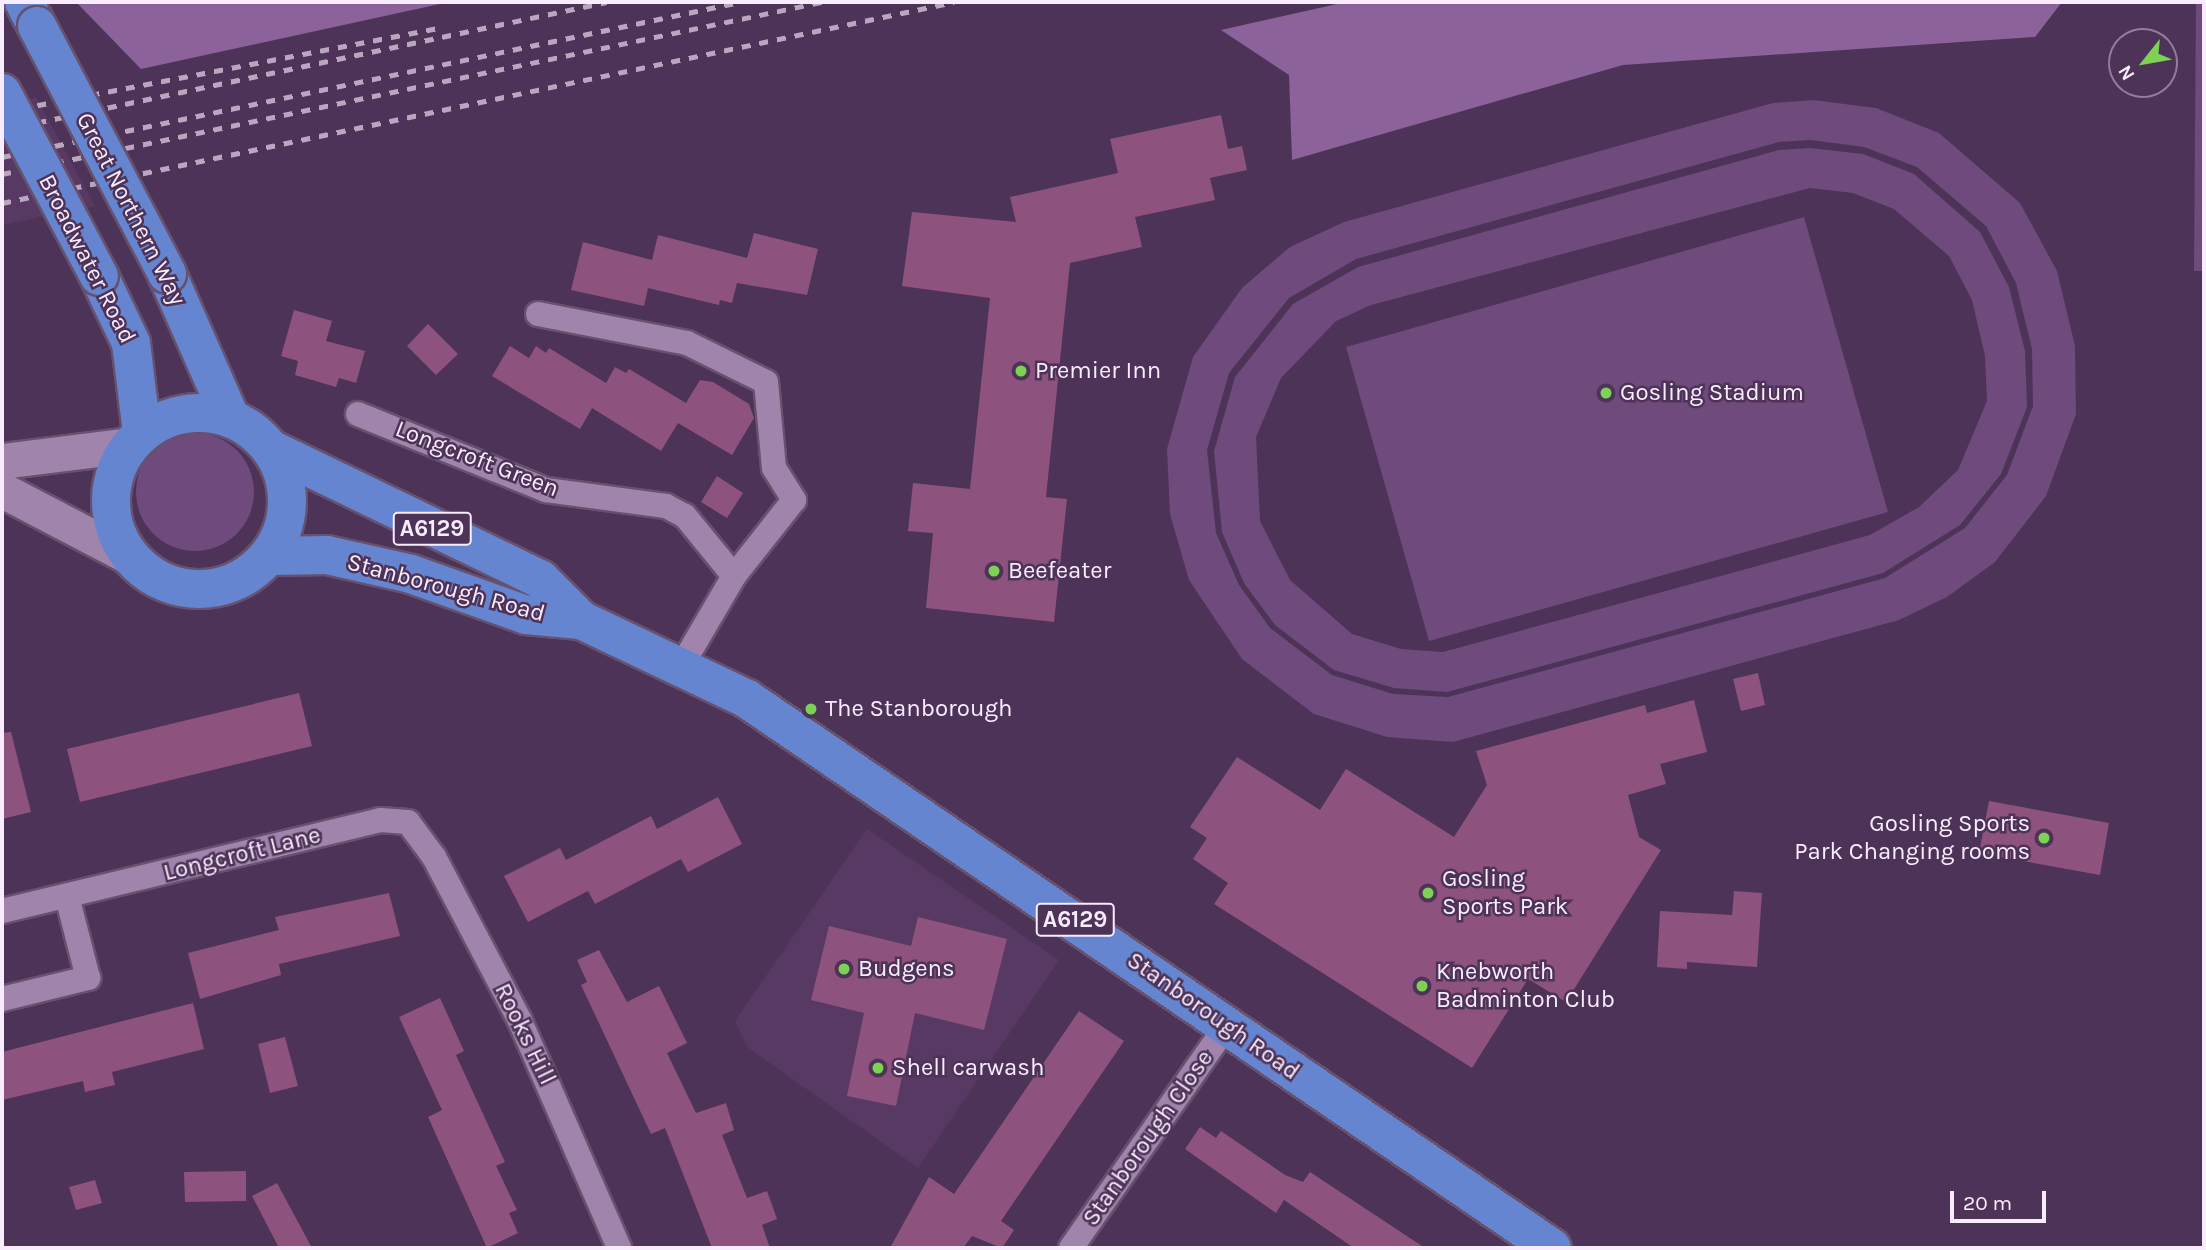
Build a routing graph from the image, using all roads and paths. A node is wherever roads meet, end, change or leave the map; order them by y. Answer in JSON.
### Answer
{"nodes":[{"id":1,"x":30,"y":14,"type":"edge"},
{"id":2,"x":2,"y":93,"type":"edge"},
{"id":3,"x":538,"y":314,"type":"dead end"},
{"id":4,"x":358,"y":414,"type":"dead end"},
{"id":5,"x":232,"y":419,"type":"junction"},
{"id":6,"x":136,"y":439,"type":"junction"},
{"id":7,"x":273,"y":450,"type":"junction"},
{"id":8,"x":2,"y":461,"type":"edge"},
{"id":9,"x":2,"y":490,"type":"edge"},
{"id":10,"x":270,"y":556,"type":"junction"},
{"id":11,"x":130,"y":557,"type":"junction"},
{"id":12,"x":734,"y":576,"type":"junction"},
{"id":13,"x":581,"y":620,"type":"junction"},
{"id":14,"x":682,"y":665,"type":"junction"},
{"id":15,"x":416,"y":827,"type":"joint"},
{"id":16,"x":67,"y":896,"type":"junction"},
{"id":17,"x":2,"y":911,"type":"edge"},
{"id":18,"x":2,"y":999,"type":"edge"},
{"id":19,"x":1226,"y":1027,"type":"junction"},
{"id":20,"x":619,"y":1248,"type":"edge"},
{"id":21,"x":1071,"y":1248,"type":"edge"},
{"id":22,"x":1552,"y":1248,"type":"edge"}],
"edges":[{"from":1,"to":5,"type":"main road","name":"Great Northern Way","bridge":true},
{"from":2,"to":6,"type":"main road","name":"Broadwater Road","bridge":true},
{"from":3,"to":12,"type":"street"},
{"from":4,"to":12,"type":"street","name":"Longcroft Green"},
{"from":5,"to":6,"type":"main road"},
{"from":5,"to":7,"type":"main road"},
{"from":6,"to":8,"type":"street"},
{"from":6,"to":11,"type":"main road"},
{"from":7,"to":10,"type":"main road"},
{"from":7,"to":13,"type":"main road","name":"Stanborough Road","number":"A6129"},
{"from":9,"to":11,"type":"street"},
{"from":10,"to":11,"type":"main road"},
{"from":10,"to":13,"type":"main road","name":"Stanborough Road","number":"A6129"},
{"from":12,"to":14,"type":"street"},
{"from":13,"to":14,"type":"main road","name":"Stanborough Road","number":"A6129"},
{"from":14,"to":19,"type":"main road","name":"Stanborough Road","number":"A6129"},
{"from":15,"to":16,"type":"street","name":"Longcroft Lane"},
{"from":15,"to":20,"type":"street","name":"Rooks Hill"},
{"from":16,"to":17,"type":"street","name":"Longcroft Lane"},
{"from":16,"to":18,"type":"street"},
{"from":19,"to":21,"type":"street","name":"Stanborough Close"},
{"from":19,"to":22,"type":"main road","name":"Stanborough Road","number":"A6129"}]}
